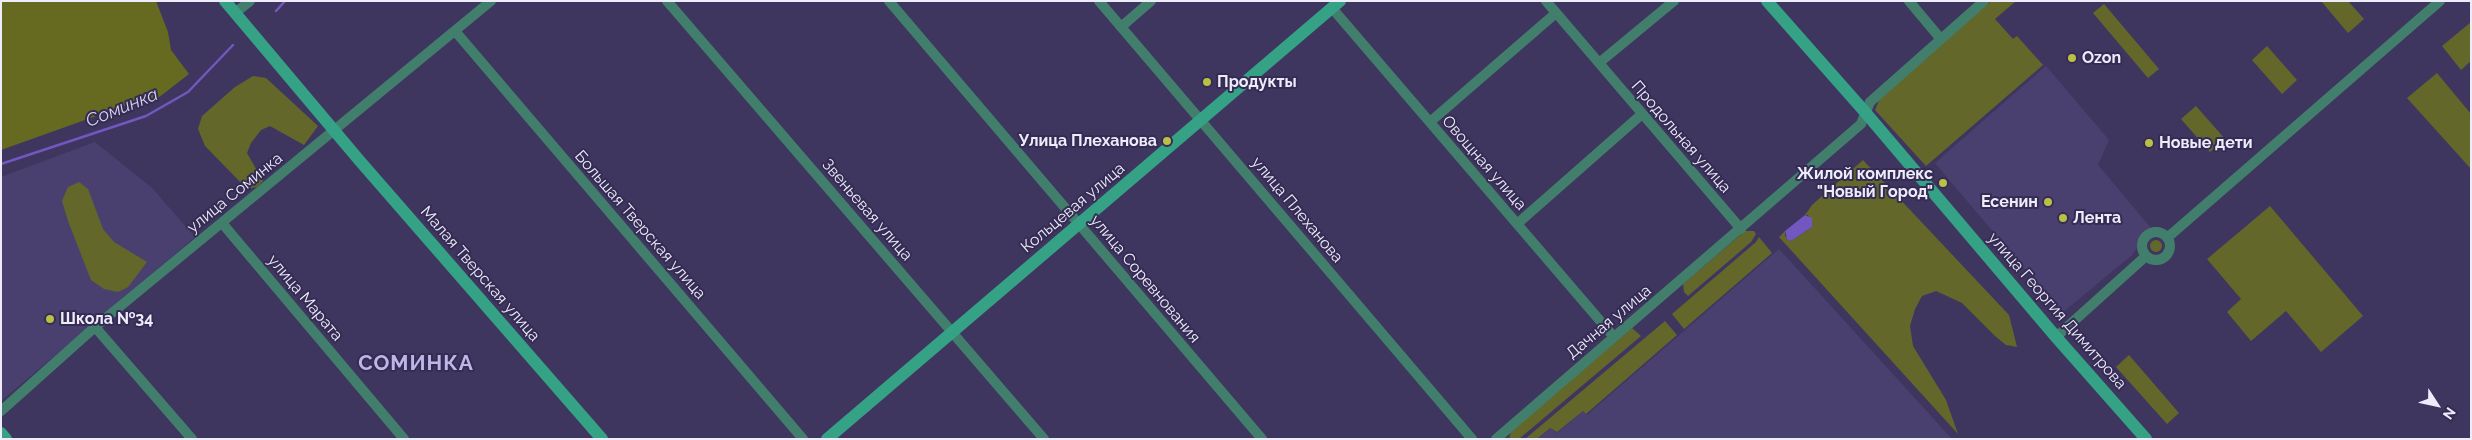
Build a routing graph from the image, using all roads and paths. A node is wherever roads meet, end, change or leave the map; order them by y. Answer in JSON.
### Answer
{"nodes":[{"id":1,"x":225,"y":1,"type":"edge"},
{"id":2,"x":250,"y":1,"type":"edge"},
{"id":3,"x":491,"y":1,"type":"edge"},
{"id":4,"x":667,"y":1,"type":"edge"},
{"id":5,"x":889,"y":1,"type":"edge"},
{"id":6,"x":1100,"y":1,"type":"edge"},
{"id":7,"x":1151,"y":1,"type":"edge"},
{"id":8,"x":1546,"y":1,"type":"edge"},
{"id":9,"x":1674,"y":1,"type":"edge"},
{"id":10,"x":1767,"y":1,"type":"edge"},
{"id":11,"x":1909,"y":1,"type":"edge"},
{"id":12,"x":1984,"y":1,"type":"edge"},
{"id":13,"x":2440,"y":1,"type":"edge"},
{"id":14,"x":1336,"y":5,"type":"edge"},
{"id":15,"x":1556,"y":13,"type":"junction"},
{"id":16,"x":235,"y":14,"type":"junction"},
{"id":17,"x":1121,"y":26,"type":"junction"},
{"id":18,"x":455,"y":31,"type":"junction"},
{"id":19,"x":1940,"y":38,"type":"junction"},
{"id":20,"x":1599,"y":63,"type":"junction"},
{"id":21,"x":1865,"y":112,"type":"junction"},
{"id":22,"x":1642,"y":114,"type":"junction"},
{"id":23,"x":1201,"y":120,"type":"junction"},
{"id":24,"x":1430,"y":122,"type":"junction"},
{"id":25,"x":334,"y":130,"type":"junction"},
{"id":26,"x":222,"y":223,"type":"junction"},
{"id":27,"x":1079,"y":224,"type":"junction"},
{"id":28,"x":1517,"y":224,"type":"junction"},
{"id":29,"x":1741,"y":229,"type":"junction"},
{"id":30,"x":2167,"y":238,"type":"junction"},
{"id":31,"x":2146,"y":256,"type":"junction"},
{"id":32,"x":95,"y":327,"type":"junction"},
{"id":33,"x":951,"y":331,"type":"junction"},
{"id":34,"x":1614,"y":337,"type":"junction"},
{"id":35,"x":2056,"y":337,"type":"junction"},
{"id":36,"x":1,"y":411,"type":"edge"},
{"id":37,"x":1,"y":433,"type":"edge"},
{"id":38,"x":6,"y":439,"type":"edge"},
{"id":39,"x":192,"y":439,"type":"edge"},
{"id":40,"x":404,"y":439,"type":"edge"},
{"id":41,"x":602,"y":439,"type":"edge"},
{"id":42,"x":803,"y":439,"type":"edge"},
{"id":43,"x":827,"y":439,"type":"edge"},
{"id":44,"x":1044,"y":439,"type":"edge"},
{"id":45,"x":1262,"y":439,"type":"edge"},
{"id":46,"x":1472,"y":439,"type":"edge"},
{"id":47,"x":1496,"y":439,"type":"edge"},
{"id":48,"x":2146,"y":439,"type":"edge"}],
"edges":[{"from":1,"to":16,"type":"street","name":"Малая Тверская улица"},
{"from":2,"to":16,"type":"street"},
{"from":3,"to":18,"type":"street","name":"улица Соминка"},
{"from":4,"to":33,"type":"street","name":"Звеньевая улица"},
{"from":5,"to":27,"type":"street","name":"улица Соревнования"},
{"from":6,"to":17,"type":"street","name":"улица Плеханова"},
{"from":7,"to":17,"type":"street"},
{"from":8,"to":15,"type":"street","name":"Продольная улица"},
{"from":9,"to":20,"type":"street"},
{"from":10,"to":21,"type":"street","name":"улица Георгия Димитрова"},
{"from":11,"to":19,"type":"street"},
{"from":12,"to":19,"type":"street","name":"Дачная улица"},
{"from":13,"to":30,"type":"street"},
{"from":14,"to":23,"type":"street","name":"Кольцевая улица"},
{"from":14,"to":24,"type":"street","name":"Овощная улица"},
{"from":15,"to":20,"type":"street","name":"Продольная улица"},
{"from":15,"to":24,"type":"street"},
{"from":16,"to":25,"type":"street","name":"Малая Тверская улица"},
{"from":17,"to":23,"type":"street","name":"улица Плеханова"},
{"from":18,"to":25,"type":"street","name":"улица Соминка"},
{"from":18,"to":42,"type":"street","name":"Большая Тверская улица"},
{"from":19,"to":21,"type":"street","name":"Дачная улица"},
{"from":20,"to":22,"type":"street","name":"Продольная улица"},
{"from":21,"to":29,"type":"street","name":"Дачная улица"},
{"from":21,"to":35,"type":"street","name":"улица Георгия Димитрова"},
{"from":22,"to":28,"type":"street"},
{"from":22,"to":29,"type":"street","name":"Продольная улица"},
{"from":23,"to":27,"type":"street","name":"Кольцевая улица"},
{"from":23,"to":46,"type":"street","name":"улица Плеханова"},
{"from":24,"to":28,"type":"street","name":"Овощная улица"},
{"from":25,"to":26,"type":"street","name":"улица Соминка"},
{"from":25,"to":41,"type":"street","name":"Малая Тверская улица"},
{"from":26,"to":32,"type":"street","name":"улица Соминка"},
{"from":26,"to":40,"type":"street","name":"улица Марата"},
{"from":27,"to":33,"type":"street","name":"Кольцевая улица"},
{"from":27,"to":45,"type":"street","name":"улица Соревнования"},
{"from":28,"to":34,"type":"street","name":"Овощная улица"},
{"from":29,"to":34,"type":"street","name":"Дачная улица"},
{"from":30,"to":31,"type":"street"},
{"from":30,"to":31,"type":"street"},
{"from":31,"to":35,"type":"street"},
{"from":32,"to":36,"type":"street","name":"улица Соминка"},
{"from":32,"to":39,"type":"street"},
{"from":33,"to":43,"type":"street","name":"Кольцевая улица"},
{"from":33,"to":44,"type":"street","name":"Звеньевая улица"},
{"from":34,"to":47,"type":"street","name":"Дачная улица"},
{"from":35,"to":48,"type":"street","name":"улица Георгия Димитрова"},
{"from":37,"to":38,"type":"street"}]}
